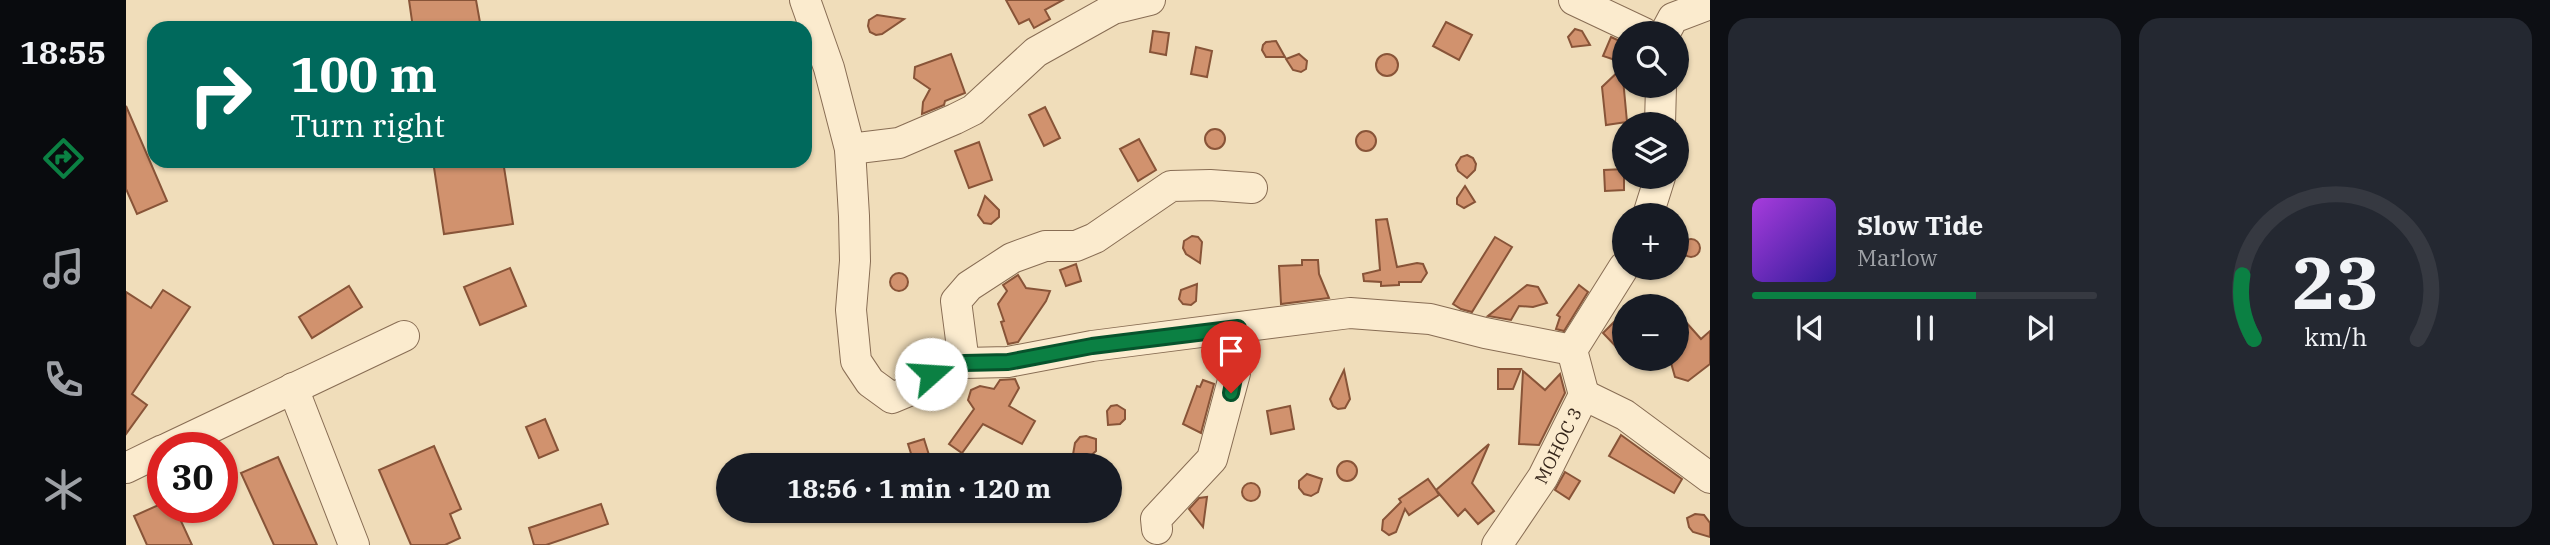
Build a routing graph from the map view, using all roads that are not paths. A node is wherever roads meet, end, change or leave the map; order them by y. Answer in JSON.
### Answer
{"nodes":[{"id":1,"x":805,"y":0,"type":"edge"},
{"id":2,"x":1150,"y":0,"type":"edge"},
{"id":3,"x":1574,"y":0,"type":"edge"},
{"id":4,"x":1710,"y":4,"type":"edge"},
{"id":5,"x":1619,"y":21,"type":"edge"},
{"id":6,"x":1671,"y":21,"type":"edge"},
{"id":7,"x":850,"y":149,"type":"junction"},
{"id":8,"x":1252,"y":188,"type":"dead end"},
{"id":9,"x":1616,"y":280,"type":"edge"},
{"id":10,"x":1238,"y":328,"type":"junction"},
{"id":11,"x":404,"y":336,"type":"dead end"},
{"id":12,"x":1572,"y":350,"type":"junction"},
{"id":13,"x":964,"y":363,"type":"junction"},
{"id":14,"x":293,"y":388,"type":"junction"},
{"id":15,"x":1584,"y":395,"type":"junction"},
{"id":16,"x":201,"y":432,"type":"edge"},
{"id":17,"x":147,"y":458,"type":"edge"},
{"id":18,"x":126,"y":468,"type":"edge"},
{"id":19,"x":1710,"y":478,"type":"edge"},
{"id":20,"x":1157,"y":529,"type":"dead end"},
{"id":21,"x":354,"y":545,"type":"edge"},
{"id":22,"x":1497,"y":545,"type":"edge"}],
"edges":[{"from":1,"to":7,"type":"street"},
{"from":2,"to":7,"type":"street"},
{"from":3,"to":5,"type":"street"},
{"from":4,"to":6,"type":"street"},
{"from":7,"to":13,"type":"street"},
{"from":8,"to":13,"type":"street"},
{"from":9,"to":12,"type":"street"},
{"from":10,"to":12,"type":"street"},
{"from":10,"to":13,"type":"street"},
{"from":10,"to":20,"type":"street"},
{"from":11,"to":14,"type":"street"},
{"from":12,"to":15,"type":"street","name":"МОНОС 3"},
{"from":14,"to":16,"type":"street"},
{"from":14,"to":21,"type":"street"},
{"from":15,"to":19,"type":"street"},
{"from":15,"to":22,"type":"street","name":"МОНОС 3"},
{"from":17,"to":18,"type":"street"}]}
